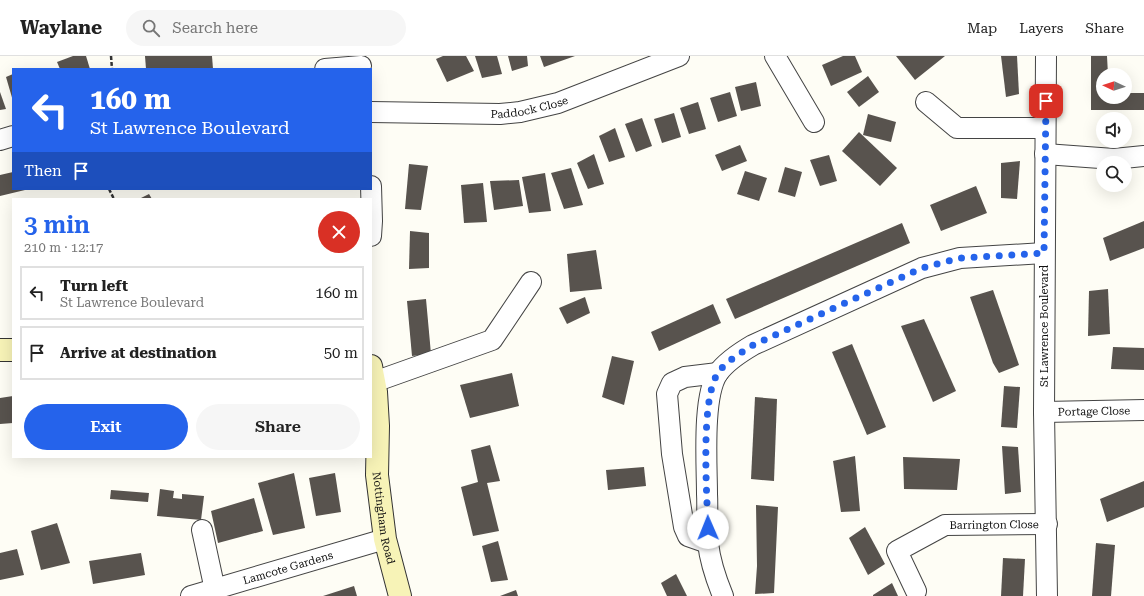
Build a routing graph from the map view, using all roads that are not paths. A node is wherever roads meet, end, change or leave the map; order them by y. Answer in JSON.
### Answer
{"nodes":[{"id":1,"x":679,"y":56,"type":"edge"},
{"id":2,"x":775,"y":56,"type":"edge"},
{"id":3,"x":1046,"y":56,"type":"edge"},
{"id":4,"x":361,"y":64,"type":"edge"},
{"id":5,"x":333,"y":68,"type":"edge"},
{"id":6,"x":926,"y":102,"type":"dead end"},
{"id":7,"x":372,"y":112,"type":"edge"},
{"id":8,"x":814,"y":122,"type":"dead end"},
{"id":9,"x":1045,"y":128,"type":"junction"},
{"id":10,"x":12,"y":136,"type":"edge"},
{"id":11,"x":0,"y":140,"type":"edge"},
{"id":12,"x":1045,"y":154,"type":"junction"},
{"id":13,"x":1144,"y":156,"type":"edge"},
{"id":14,"x":1044,"y":253,"type":"junction"},
{"id":15,"x":531,"y":282,"type":"dead end"},
{"id":16,"x":0,"y":350,"type":"edge"},
{"id":17,"x":12,"y":350,"type":"edge"},
{"id":18,"x":372,"y":374,"type":"edge"},
{"id":19,"x":718,"y":374,"type":"junction"},
{"id":20,"x":1144,"y":410,"type":"edge"},
{"id":21,"x":1044,"y":412,"type":"junction"},
{"id":22,"x":1047,"y":524,"type":"junction"},
{"id":23,"x":202,"y":530,"type":"dead end"},
{"id":24,"x":385,"y":539,"type":"junction"},
{"id":25,"x":708,"y":543,"type":"junction"},
{"id":26,"x":215,"y":590,"type":"junction"},
{"id":27,"x":916,"y":591,"type":"dead end"},
{"id":28,"x":191,"y":596,"type":"edge"},
{"id":29,"x":400,"y":596,"type":"edge"},
{"id":30,"x":723,"y":596,"type":"edge"},
{"id":31,"x":1047,"y":596,"type":"edge"}],
"edges":[{"from":1,"to":7,"type":"street","name":"Paddock Close"},
{"from":2,"to":8,"type":"street"},
{"from":3,"to":9,"type":"street","name":"St Lawrence Boulevard"},
{"from":4,"to":5,"type":"street"},
{"from":6,"to":9,"type":"street"},
{"from":9,"to":12,"type":"street","name":"St Lawrence Boulevard"},
{"from":10,"to":11,"type":"street"},
{"from":12,"to":13,"type":"street"},
{"from":12,"to":14,"type":"street","name":"St Lawrence Boulevard"},
{"from":14,"to":19,"type":"street"},
{"from":14,"to":21,"type":"street","name":"St Lawrence Boulevard"},
{"from":15,"to":18,"type":"street"},
{"from":16,"to":17,"type":"street"},
{"from":18,"to":24,"type":"street","name":"Nottingham Road"},
{"from":19,"to":25,"type":"street"},
{"from":19,"to":25,"type":"street"},
{"from":20,"to":21,"type":"street","name":"Portage Close"},
{"from":21,"to":22,"type":"street","name":"St Lawrence Boulevard"},
{"from":22,"to":27,"type":"street","name":"Barrington Close"},
{"from":22,"to":31,"type":"street","name":"St Lawrence Boulevard"},
{"from":23,"to":26,"type":"street"},
{"from":24,"to":26,"type":"street","name":"Lamcote Gardens"},
{"from":24,"to":29,"type":"street","name":"Nottingham Road"},
{"from":25,"to":30,"type":"street"},
{"from":26,"to":28,"type":"street","name":"Lamcote Gardens"}]}
